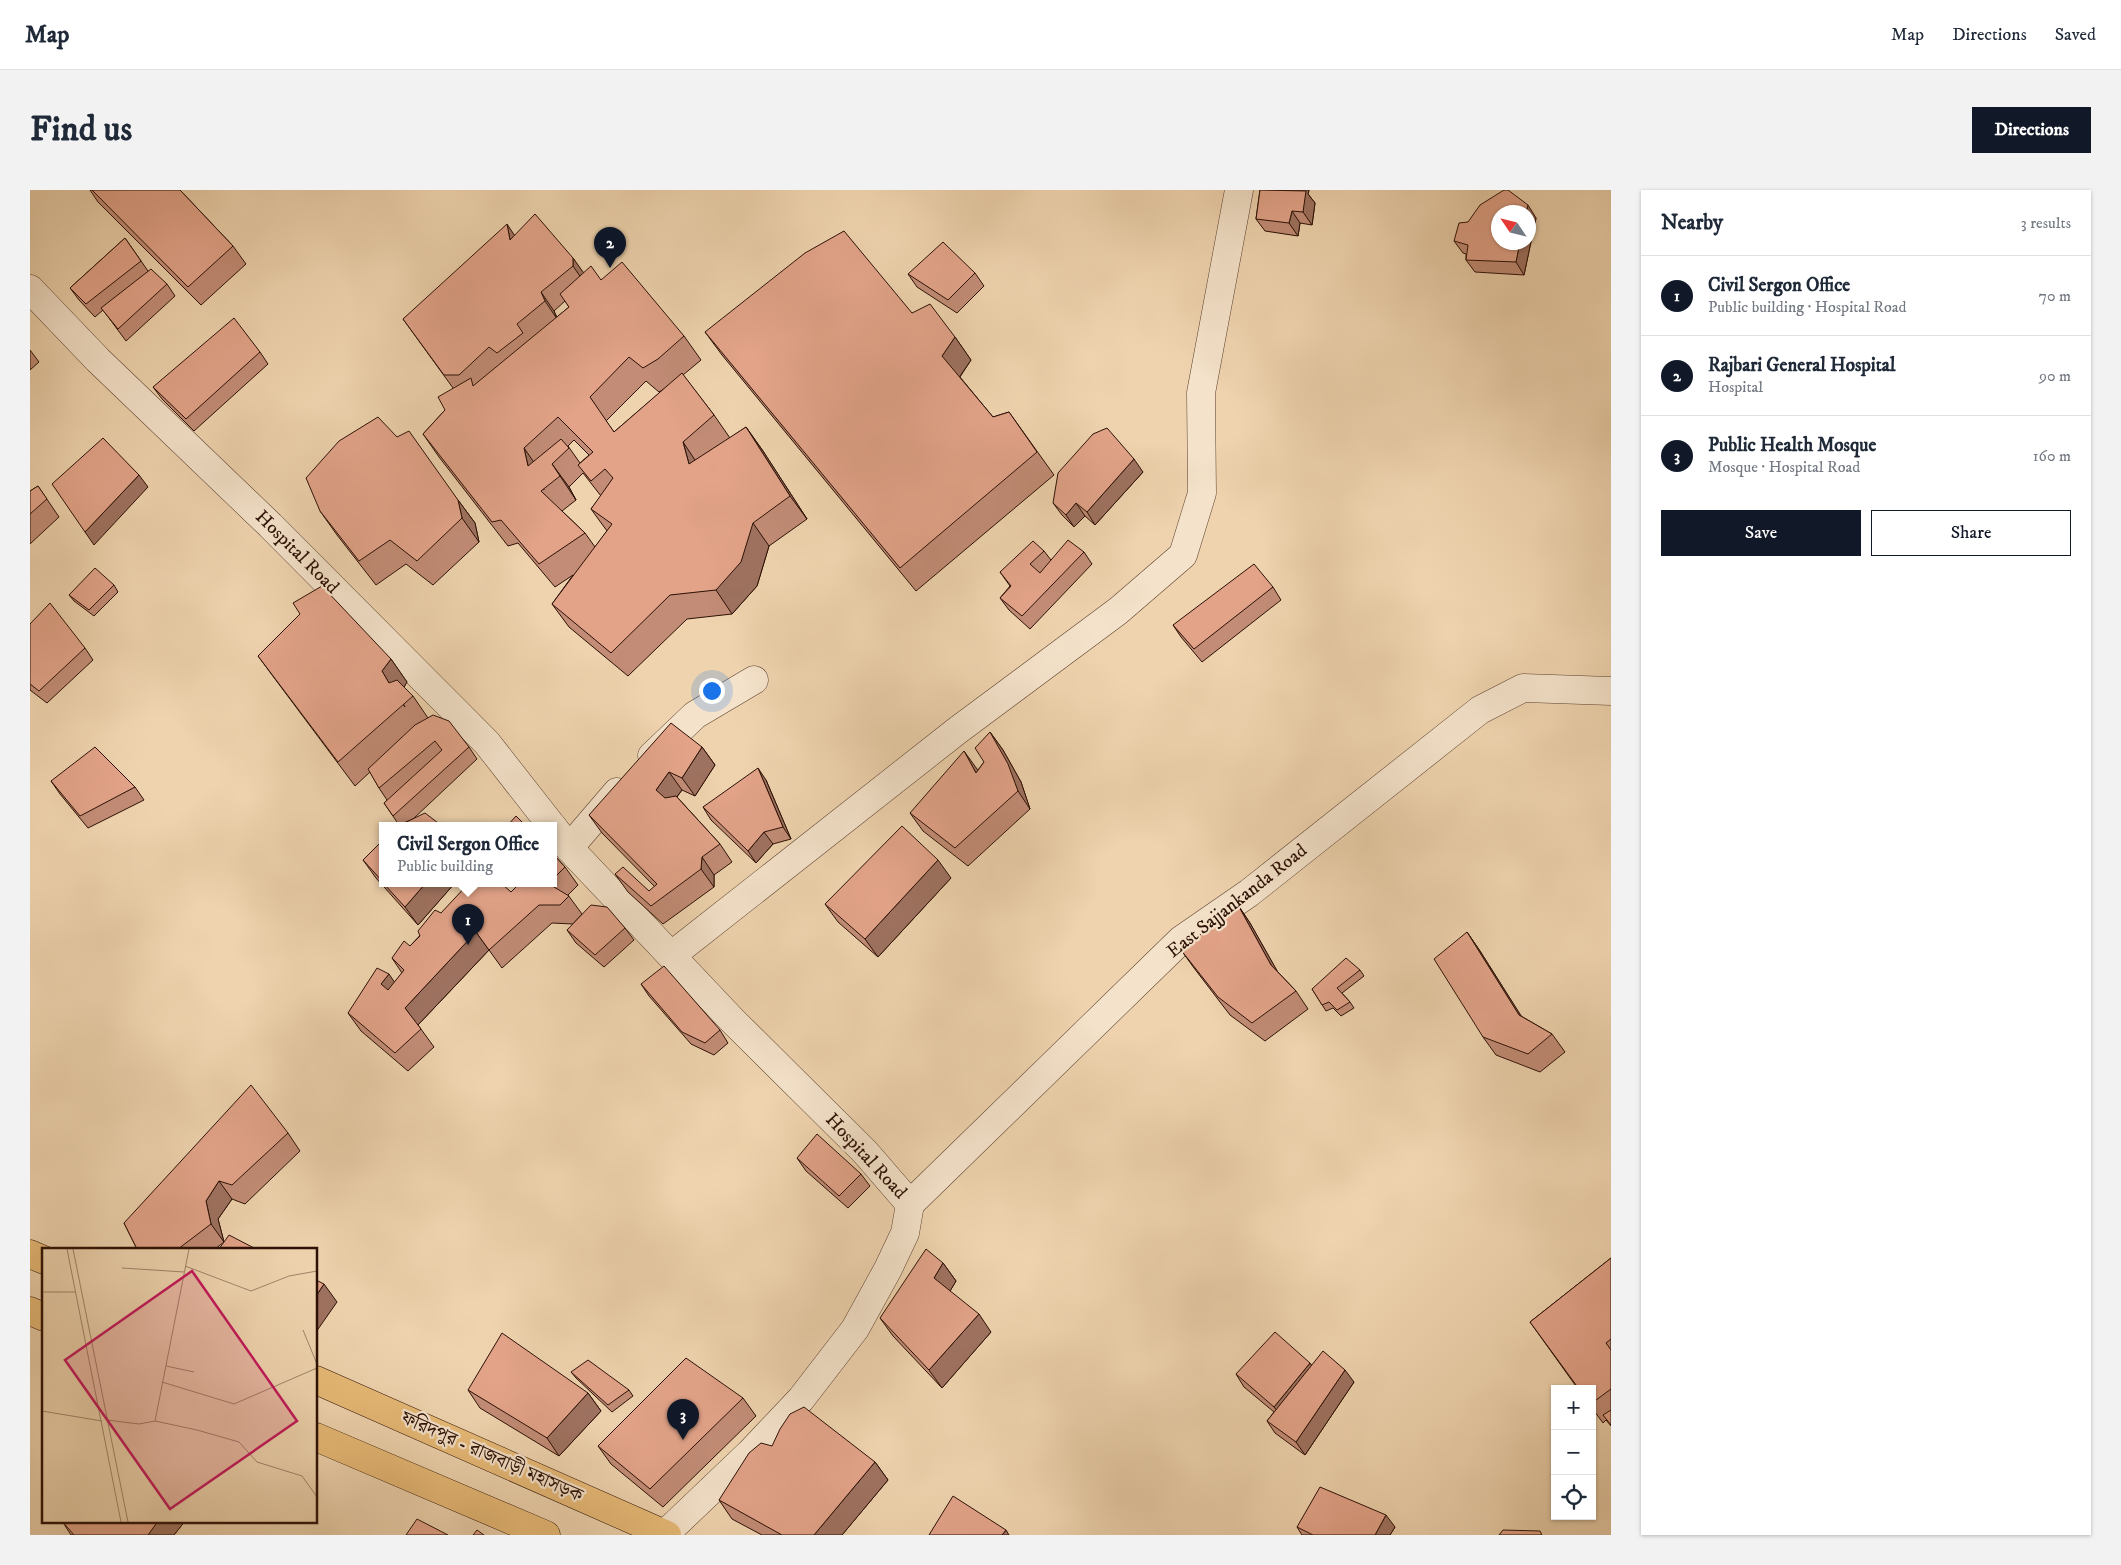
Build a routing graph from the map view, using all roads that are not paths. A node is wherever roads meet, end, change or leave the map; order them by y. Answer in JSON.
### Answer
{"nodes":[{"id":1,"x":1239,"y":190,"type":"edge"},
{"id":2,"x":30,"y":289,"type":"edge"},
{"id":3,"x":754,"y":680,"type":"dead end"},
{"id":4,"x":1611,"y":691,"type":"edge"},
{"id":5,"x":549,"y":822,"type":"edge"},
{"id":6,"x":558,"y":834,"type":"edge"},
{"id":7,"x":672,"y":955,"type":"junction"},
{"id":8,"x":910,"y":1204,"type":"junction"},
{"id":9,"x":30,"y":1254,"type":"edge"},
{"id":10,"x":42,"y":1259,"type":"edge"},
{"id":11,"x":30,"y":1311,"type":"edge"},
{"id":12,"x":42,"y":1316,"type":"edge"},
{"id":13,"x":318,"y":1381,"type":"edge"},
{"id":14,"x":318,"y":1438,"type":"edge"},
{"id":15,"x":546,"y":1535,"type":"edge"},
{"id":16,"x":666,"y":1535,"type":"edge"}],
"edges":[{"from":1,"to":7,"type":"street"},
{"from":2,"to":5,"type":"street","name":"Hospital Road"},
{"from":3,"to":6,"type":"street"},
{"from":4,"to":8,"type":"street","name":"East Sajjankanda Road"},
{"from":6,"to":7,"type":"street","name":"Hospital Road"},
{"from":7,"to":8,"type":"street","name":"Hospital Road"},
{"from":8,"to":16,"type":"street","name":"Hospital Road"},
{"from":9,"to":10,"type":"main road"},
{"from":11,"to":12,"type":"main road"},
{"from":13,"to":16,"type":"main road","name":"ফরিদপুর - রাজবাড়ী মহাসড়ক"},
{"from":14,"to":15,"type":"main road"}]}
